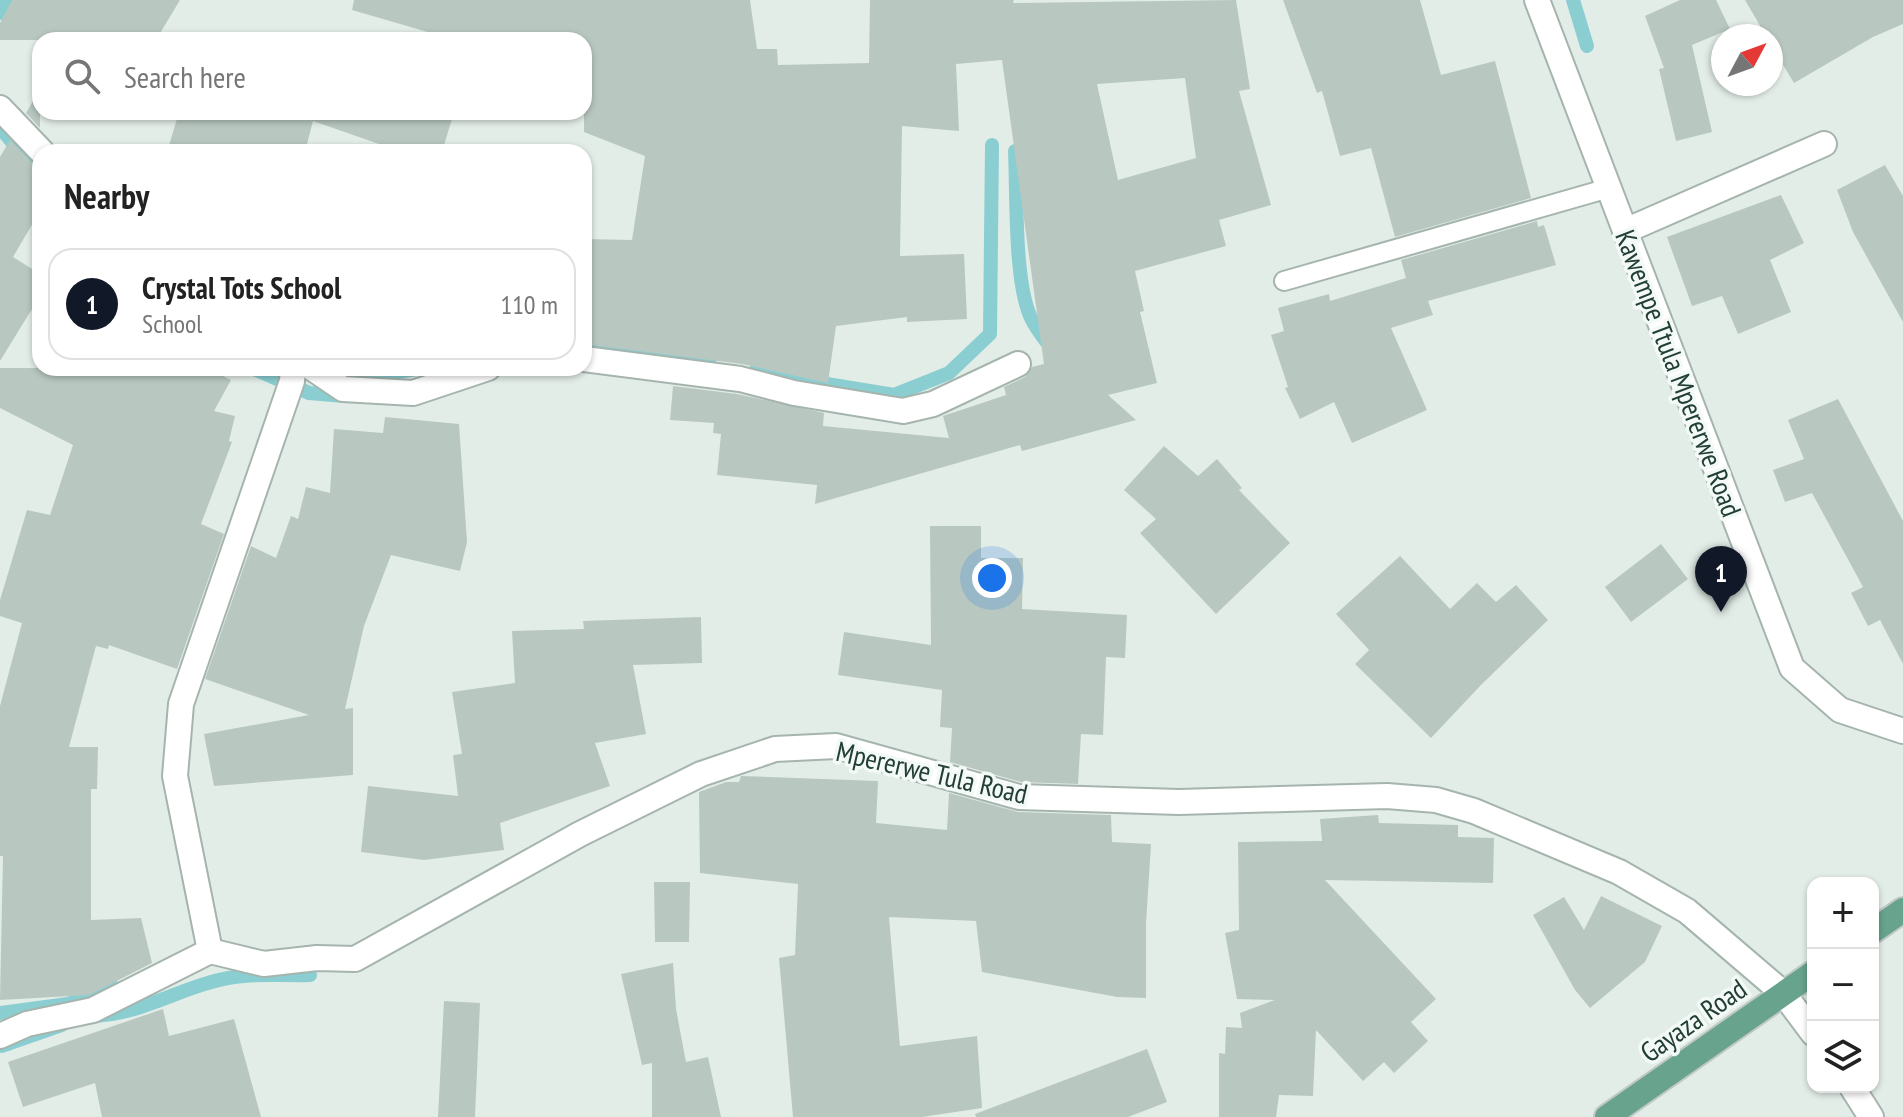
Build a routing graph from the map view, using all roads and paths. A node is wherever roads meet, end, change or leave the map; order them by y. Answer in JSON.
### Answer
{"nodes":[{"id":1,"x":1537,"y":0,"type":"edge"},
{"id":2,"x":0,"y":108,"type":"edge"},
{"id":3,"x":34,"y":144,"type":"edge"},
{"id":4,"x":1824,"y":144,"type":"dead end"},
{"id":5,"x":1609,"y":188,"type":"junction"},
{"id":6,"x":1625,"y":231,"type":"junction"},
{"id":7,"x":1284,"y":281,"type":"dead end"},
{"id":8,"x":592,"y":360,"type":"edge"},
{"id":9,"x":1018,"y":364,"type":"dead end"},
{"id":10,"x":292,"y":376,"type":"edge"},
{"id":11,"x":324,"y":376,"type":"edge"},
{"id":12,"x":464,"y":376,"type":"edge"},
{"id":13,"x":1903,"y":731,"type":"edge"},
{"id":14,"x":1903,"y":910,"type":"edge"},
{"id":15,"x":1879,"y":927,"type":"edge"},
{"id":16,"x":210,"y":951,"type":"junction"},
{"id":17,"x":1807,"y":977,"type":"edge"},
{"id":18,"x":1783,"y":993,"type":"junction"},
{"id":19,"x":1807,"y":1025,"type":"edge"},
{"id":20,"x":0,"y":1036,"type":"edge"},
{"id":21,"x":1856,"y":1093,"type":"edge"},
{"id":22,"x":1607,"y":1117,"type":"edge"},
{"id":23,"x":1871,"y":1117,"type":"edge"}],
"edges":[{"from":1,"to":5,"type":"street","name":"Kawempe Ttula Mpererwe Road"},
{"from":2,"to":3,"type":"street"},
{"from":4,"to":6,"type":"street"},
{"from":5,"to":6,"type":"street","name":"Kawempe Ttula Mpererwe Road"},
{"from":5,"to":7,"type":"lane"},
{"from":6,"to":13,"type":"street","name":"Kawempe Ttula Mpererwe Road"},
{"from":8,"to":9,"type":"street"},
{"from":10,"to":16,"type":"street"},
{"from":11,"to":12,"type":"street"},
{"from":14,"to":15,"type":"main road"},
{"from":16,"to":18,"type":"street","name":"Mpererwe Tula Road"},
{"from":16,"to":20,"type":"street"},
{"from":17,"to":18,"type":"main road","name":"Gayaza Road"},
{"from":18,"to":19,"type":"street","name":"Mpererwe Tula Road"},
{"from":18,"to":22,"type":"main road","name":"Gayaza Road"},
{"from":21,"to":23,"type":"street"}]}
